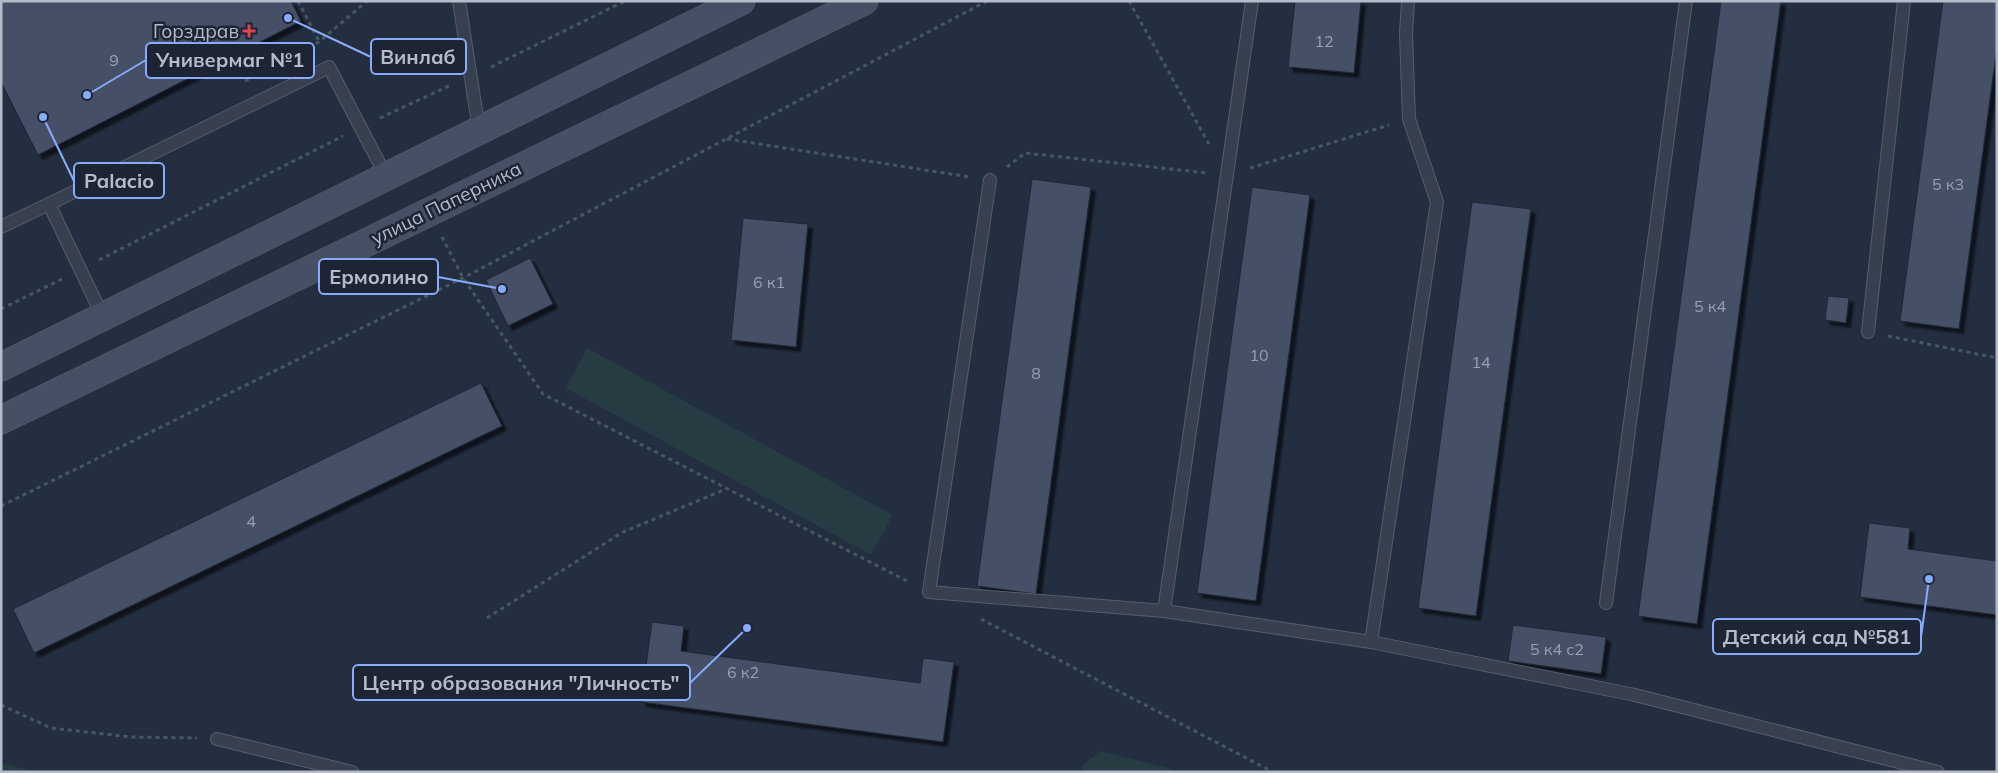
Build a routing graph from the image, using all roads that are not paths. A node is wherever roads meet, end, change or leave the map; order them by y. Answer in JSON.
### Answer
{"nodes":[{"id":1,"x":459,"y":1,"type":"edge"},
{"id":2,"x":741,"y":1,"type":"edge"},
{"id":3,"x":864,"y":1,"type":"edge"},
{"id":4,"x":1252,"y":1,"type":"edge"},
{"id":5,"x":1408,"y":1,"type":"edge"},
{"id":6,"x":1686,"y":1,"type":"edge"},
{"id":7,"x":1904,"y":1,"type":"edge"},
{"id":8,"x":479,"y":130,"type":"junction"},
{"id":9,"x":386,"y":176,"type":"junction"},
{"id":10,"x":990,"y":180,"type":"road end"},
{"id":11,"x":49,"y":204,"type":"junction"},
{"id":12,"x":1,"y":227,"type":"edge"},
{"id":13,"x":103,"y":317,"type":"junction"},
{"id":14,"x":1868,"y":332,"type":"road end"},
{"id":15,"x":1,"y":367,"type":"edge"},
{"id":16,"x":1,"y":420,"type":"edge"},
{"id":17,"x":1606,"y":603,"type":"dead end"},
{"id":18,"x":1164,"y":611,"type":"junction"},
{"id":19,"x":1371,"y":642,"type":"junction"},
{"id":20,"x":217,"y":739,"type":"road end"},
{"id":21,"x":352,"y":772,"type":"edge"},
{"id":22,"x":1938,"y":772,"type":"edge"}],
"edges":[{"from":1,"to":8,"type":"lane"},
{"from":2,"to":8,"type":"main road"},
{"from":3,"to":16,"type":"main road","name":"улица Паперника"},
{"from":4,"to":18,"type":"lane"},
{"from":5,"to":19,"type":"lane"},
{"from":6,"to":17,"type":"lane"},
{"from":7,"to":14,"type":"lane"},
{"from":8,"to":9,"type":"main road"},
{"from":9,"to":11,"type":"lane"},
{"from":9,"to":13,"type":"main road"},
{"from":10,"to":18,"type":"lane"},
{"from":11,"to":12,"type":"lane"},
{"from":11,"to":13,"type":"lane"},
{"from":13,"to":15,"type":"main road"},
{"from":18,"to":19,"type":"lane"},
{"from":19,"to":22,"type":"lane"},
{"from":20,"to":21,"type":"lane"}]}
